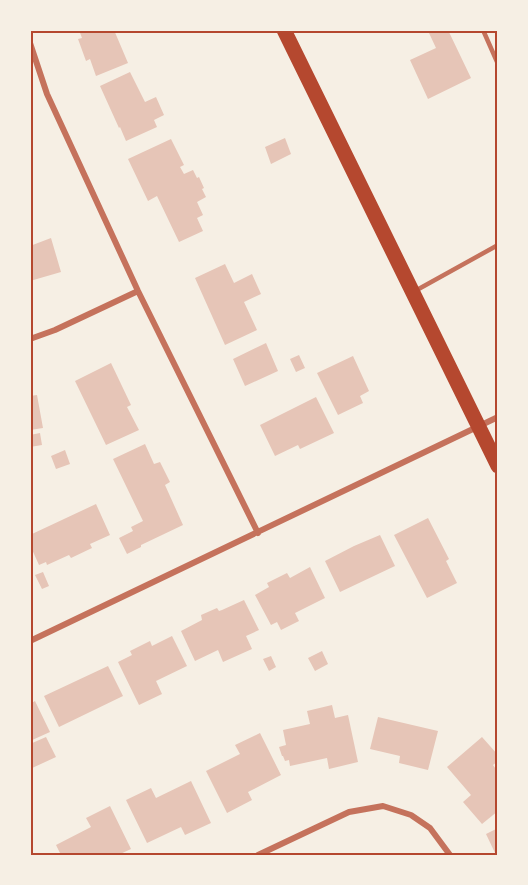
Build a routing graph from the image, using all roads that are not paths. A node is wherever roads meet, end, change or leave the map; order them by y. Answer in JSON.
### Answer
{"nodes":[{"id":1,"x":284,"y":30,"type":"edge"},
{"id":2,"x":483,"y":30,"type":"edge"},
{"id":3,"x":30,"y":43,"type":"edge"},
{"id":4,"x":498,"y":64,"type":"edge"},
{"id":5,"x":498,"y":244,"type":"edge"},
{"id":6,"x":138,"y":291,"type":"junction"},
{"id":7,"x":413,"y":292,"type":"junction"},
{"id":8,"x":30,"y":339,"type":"edge"},
{"id":9,"x":498,"y":417,"type":"edge"},
{"id":10,"x":479,"y":426,"type":"junction"},
{"id":11,"x":498,"y":466,"type":"edge"},
{"id":12,"x":258,"y":533,"type":"junction"},
{"id":13,"x":30,"y":641,"type":"edge"},
{"id":14,"x":258,"y":855,"type":"edge"},
{"id":15,"x":450,"y":855,"type":"edge"}],
"edges":[{"from":1,"to":7,"type":"main road"},
{"from":2,"to":4,"type":"lane"},
{"from":3,"to":6,"type":"street"},
{"from":5,"to":7,"type":"lane"},
{"from":6,"to":8,"type":"street"},
{"from":6,"to":12,"type":"street"},
{"from":7,"to":10,"type":"main road"},
{"from":9,"to":10,"type":"street"},
{"from":10,"to":11,"type":"main road"},
{"from":10,"to":12,"type":"street"},
{"from":12,"to":13,"type":"street"},
{"from":14,"to":15,"type":"street"}]}
